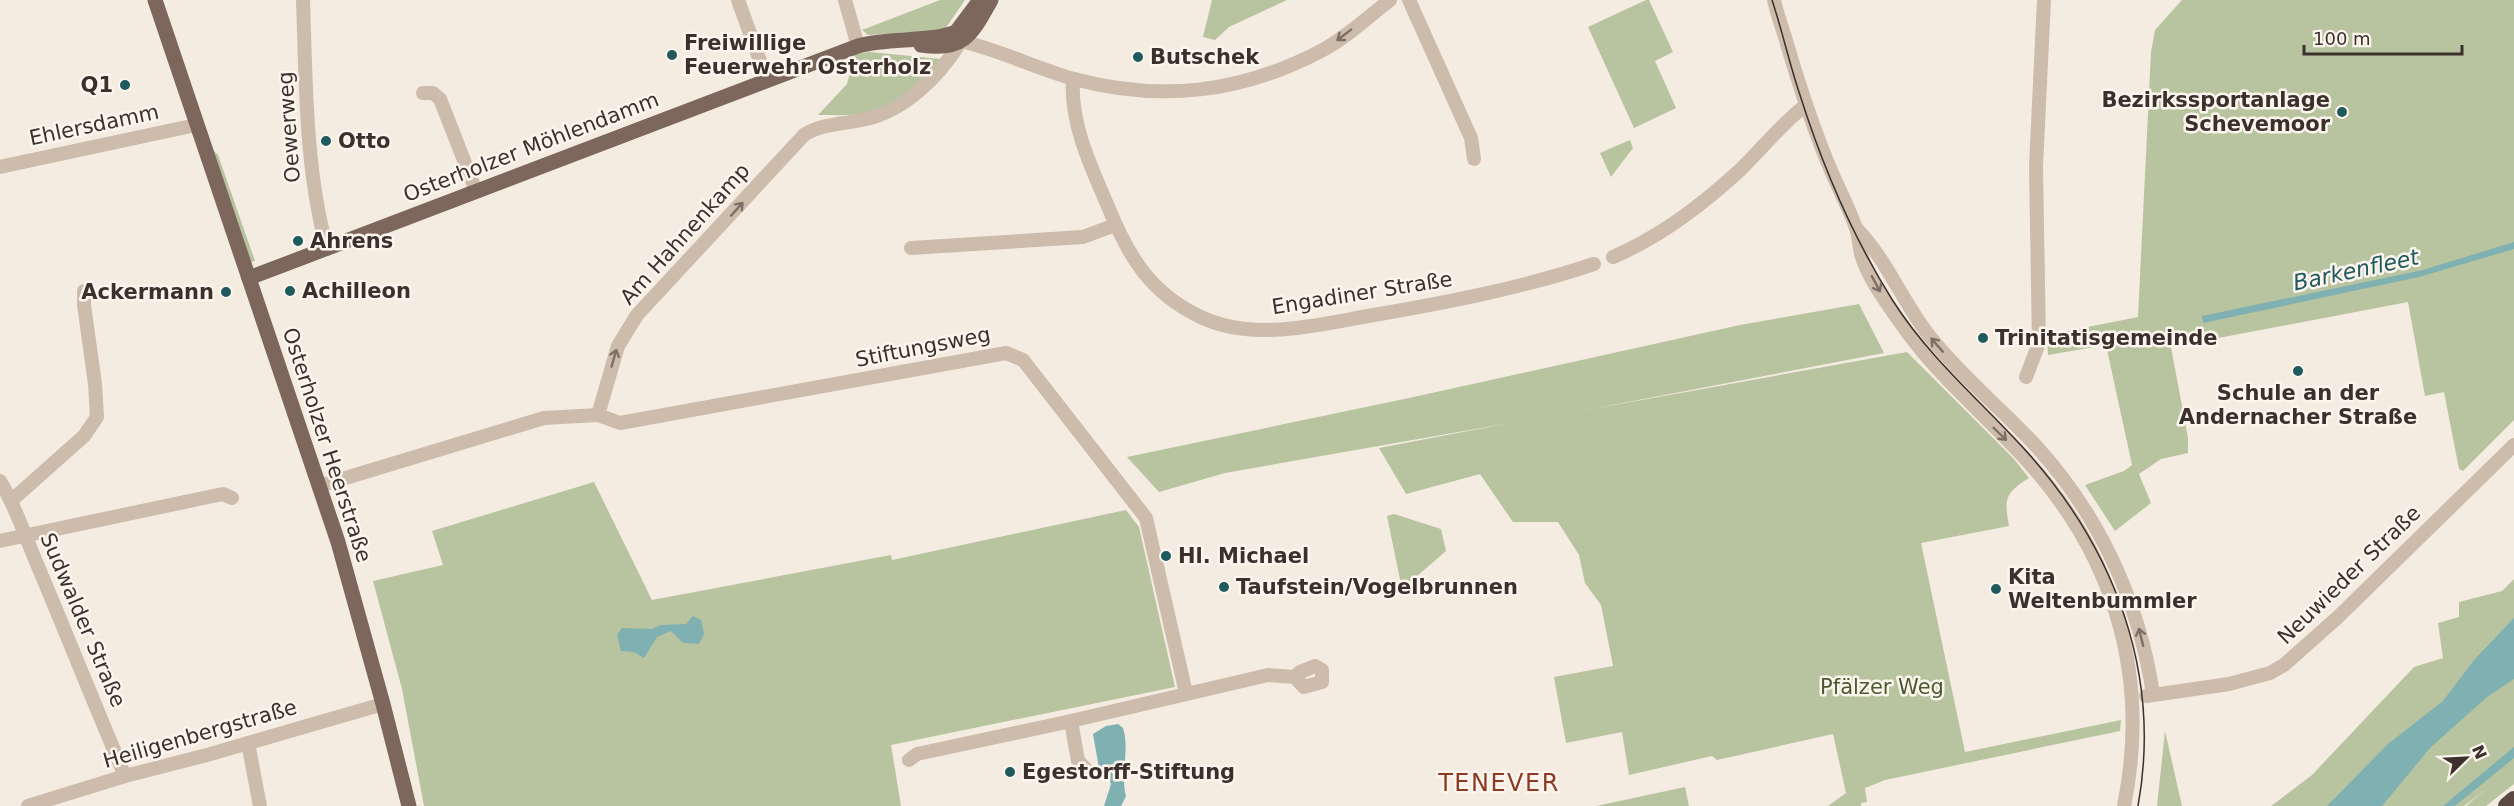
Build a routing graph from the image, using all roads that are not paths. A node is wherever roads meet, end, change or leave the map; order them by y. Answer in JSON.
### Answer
{"nodes":[{"id":1,"x":155,"y":0,"type":"edge"},
{"id":2,"x":303,"y":0,"type":"edge"},
{"id":3,"x":738,"y":0,"type":"edge"},
{"id":4,"x":845,"y":0,"type":"edge"},
{"id":5,"x":980,"y":0,"type":"edge"},
{"id":6,"x":991,"y":0,"type":"edge"},
{"id":7,"x":1390,"y":0,"type":"edge"},
{"id":8,"x":1409,"y":0,"type":"edge"},
{"id":9,"x":2044,"y":0,"type":"edge"},
{"id":10,"x":1774,"y":1,"type":"edge"},
{"id":11,"x":959,"y":37,"type":"junction"},
{"id":12,"x":858,"y":45,"type":"junction"},
{"id":13,"x":1073,"y":78,"type":"junction"},
{"id":14,"x":768,"y":80,"type":"junction"},
{"id":15,"x":423,"y":93,"type":"dead end"},
{"id":16,"x":1806,"y":105,"type":"junction"},
{"id":17,"x":196,"y":125,"type":"junction"},
{"id":18,"x":1474,"y":159,"type":"dead end"},
{"id":19,"x":0,"y":167,"type":"edge"},
{"id":20,"x":476,"y":191,"type":"junction"},
{"id":21,"x":1115,"y":225,"type":"junction"},
{"id":22,"x":1857,"y":230,"type":"junction"},
{"id":23,"x":910,"y":248,"type":"dead end"},
{"id":24,"x":327,"y":249,"type":"junction"},
{"id":25,"x":1613,"y":257,"type":"dead end"},
{"id":26,"x":1594,"y":264,"type":"dead end"},
{"id":27,"x":249,"y":278,"type":"junction"},
{"id":28,"x":84,"y":291,"type":"dead end"},
{"id":29,"x":2026,"y":377,"type":"dead end"},
{"id":30,"x":598,"y":415,"type":"junction"},
{"id":31,"x":2514,"y":445,"type":"edge"},
{"id":32,"x":0,"y":480,"type":"edge"},
{"id":33,"x":320,"y":486,"type":"junction"},
{"id":34,"x":232,"y":498,"type":"dead end"},
{"id":35,"x":12,"y":500,"type":"junction"},
{"id":36,"x":25,"y":536,"type":"junction"},
{"id":37,"x":0,"y":541,"type":"edge"},
{"id":38,"x":1295,"y":677,"type":"dead end"},
{"id":39,"x":1186,"y":693,"type":"junction"},
{"id":40,"x":2153,"y":694,"type":"junction"},
{"id":41,"x":2133,"y":700,"type":"junction"},
{"id":42,"x":383,"y":704,"type":"junction"},
{"id":43,"x":1071,"y":721,"type":"junction"},
{"id":44,"x":248,"y":743,"type":"junction"},
{"id":45,"x":909,"y":760,"type":"dead end"},
{"id":46,"x":1086,"y":769,"type":"dead end"},
{"id":47,"x":125,"y":776,"type":"junction"},
{"id":48,"x":2514,"y":800,"type":"edge"},
{"id":49,"x":28,"y":806,"type":"edge"},
{"id":50,"x":260,"y":806,"type":"edge"},
{"id":51,"x":409,"y":806,"type":"edge"},
{"id":52,"x":2124,"y":806,"type":"edge"},
{"id":53,"x":2507,"y":806,"type":"edge"}],
"edges":[{"from":1,"to":17,"type":"main road","name":"Osterholzer Heerstraße"},
{"from":2,"to":24,"type":"street","name":"Oewerweg"},
{"from":3,"to":14,"type":"street"},
{"from":4,"to":12,"type":"street"},
{"from":5,"to":11,"type":"main road"},
{"from":6,"to":11,"type":"main road"},
{"from":7,"to":13,"type":"street","one_way":true},
{"from":8,"to":18,"type":"street"},
{"from":9,"to":29,"type":"street"},
{"from":10,"to":16,"type":"street"},
{"from":11,"to":12,"type":"main road","name":"Osterholzer Möhlendamm"},
{"from":11,"to":13,"type":"street"},
{"from":30,"to":11,"type":"street","name":"Am Hahnenkamp","one_way":true},
{"from":12,"to":14,"type":"main road","name":"Osterholzer Möhlendamm"},
{"from":13,"to":21,"type":"street","name":"Engadiner Straße"},
{"from":14,"to":20,"type":"main road","name":"Osterholzer Möhlendamm"},
{"from":15,"to":20,"type":"street"},
{"from":16,"to":22,"type":"street"},
{"from":16,"to":25,"type":"street"},
{"from":17,"to":19,"type":"street","name":"Ehlersdamm"},
{"from":17,"to":27,"type":"main road","name":"Osterholzer Heerstraße"},
{"from":20,"to":24,"type":"main road","name":"Osterholzer Möhlendamm"},
{"from":21,"to":23,"type":"street"},
{"from":21,"to":26,"type":"street","name":"Engadiner Straße"},
{"from":40,"to":22,"type":"street","one_way":true},
{"from":22,"to":41,"type":"street","one_way":true},
{"from":24,"to":27,"type":"main road","name":"Osterholzer Möhlendamm"},
{"from":27,"to":33,"type":"main road","name":"Osterholzer Heerstraße"},
{"from":28,"to":35,"type":"street"},
{"from":30,"to":33,"type":"street"},
{"from":30,"to":39,"type":"street","name":"Stiftungsweg"},
{"from":31,"to":40,"type":"street","name":"Neuwieder Straße"},
{"from":32,"to":35,"type":"street","name":"Sudwalder Straße"},
{"from":33,"to":42,"type":"main road","name":"Osterholzer Heerstraße"},
{"from":34,"to":36,"type":"street"},
{"from":35,"to":36,"type":"street","name":"Sudwalder Straße"},
{"from":36,"to":37,"type":"street"},
{"from":36,"to":47,"type":"street","name":"Sudwalder Straße"},
{"from":38,"to":39,"type":"street"},
{"from":39,"to":43,"type":"street"},
{"from":40,"to":41,"type":"street","name":"Neuwieder Straße"},
{"from":41,"to":52,"type":"street"},
{"from":42,"to":44,"type":"street","name":"Heiligenbergstraße"},
{"from":42,"to":51,"type":"main road","name":"Osterholzer Heerstraße"},
{"from":43,"to":45,"type":"street"},
{"from":43,"to":46,"type":"street"},
{"from":44,"to":47,"type":"street","name":"Heiligenbergstraße"},
{"from":44,"to":50,"type":"street"},
{"from":47,"to":49,"type":"street","name":"Heiligenbergstraße"},
{"from":48,"to":53,"type":"highway"}]}
